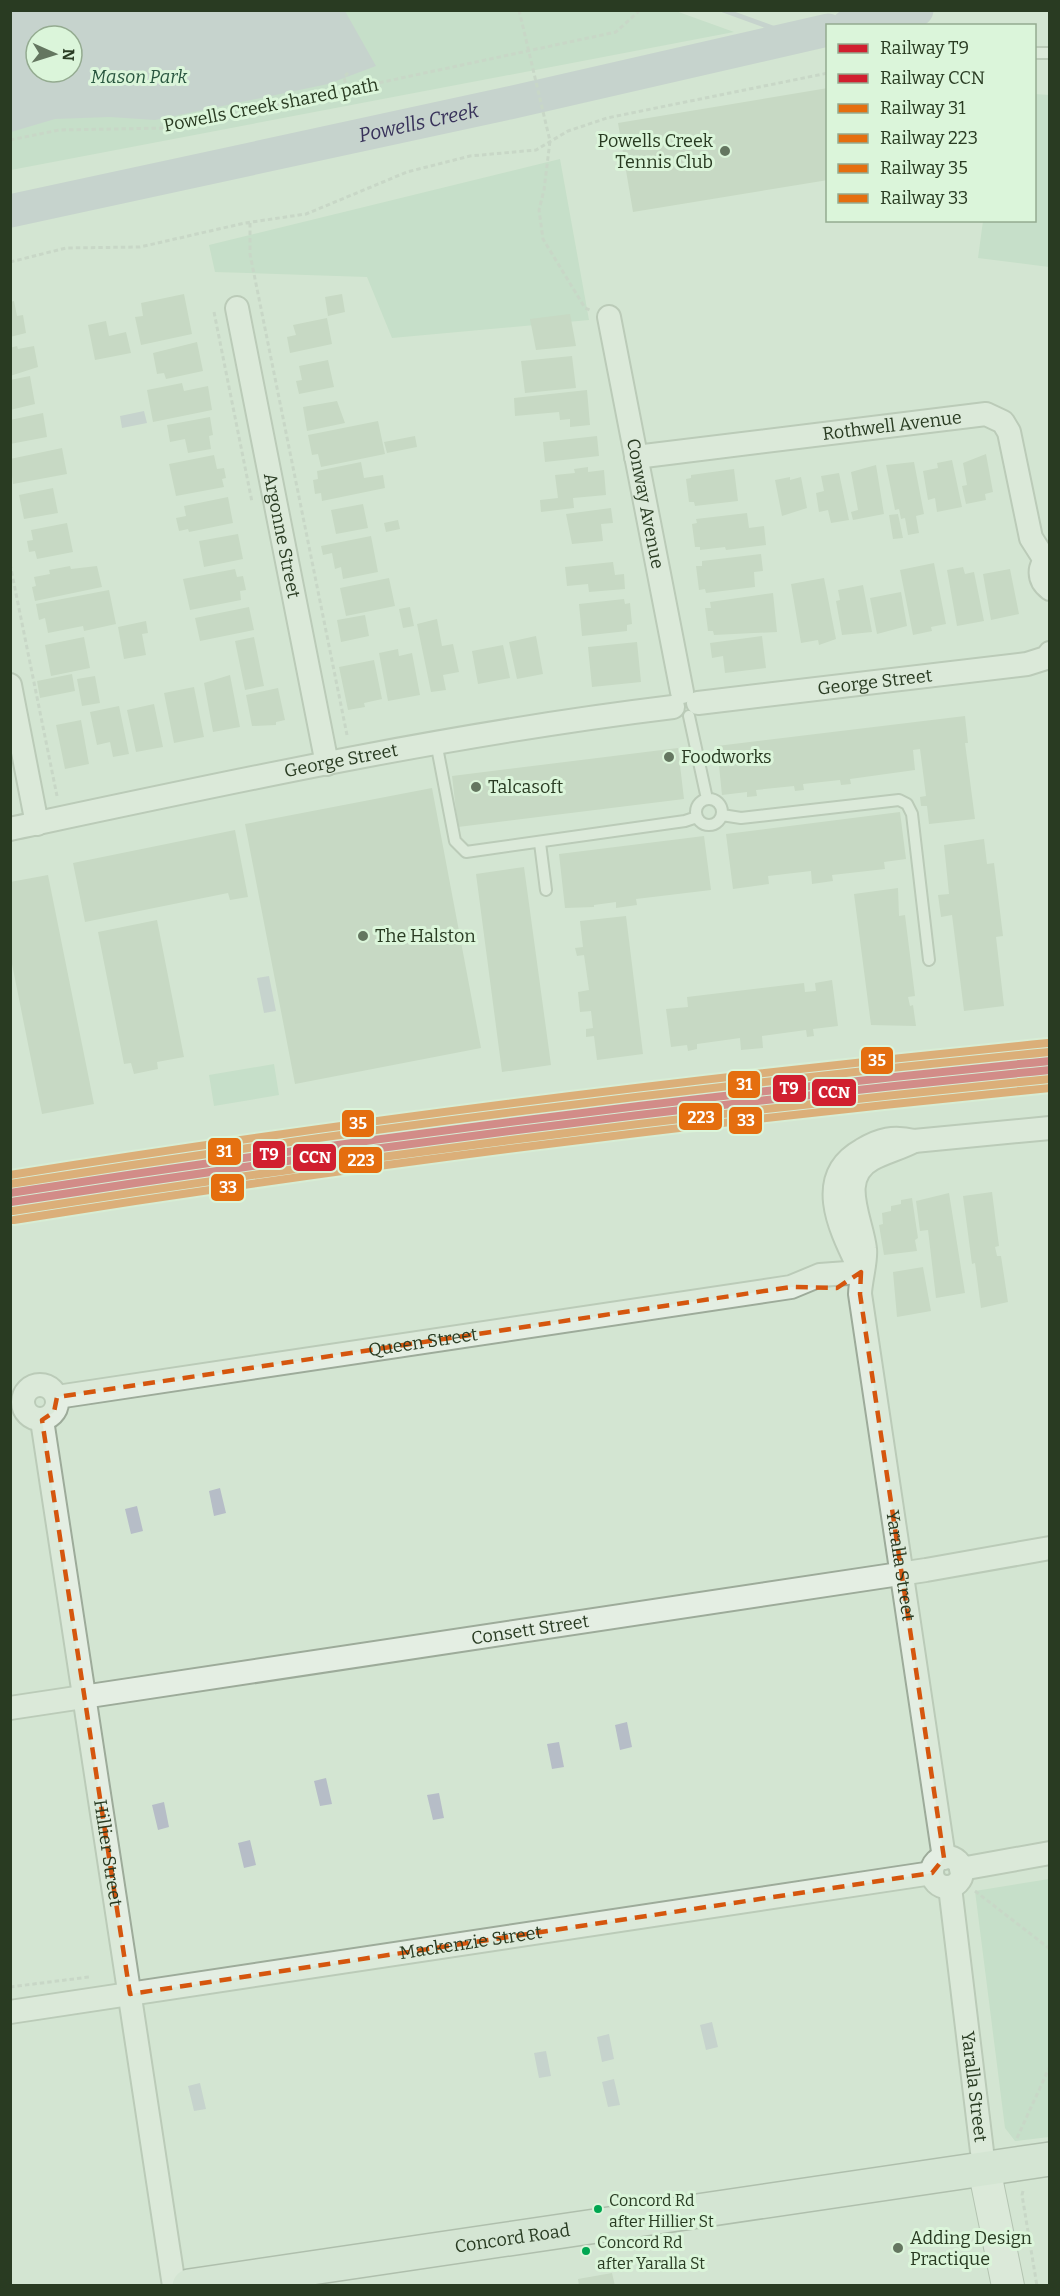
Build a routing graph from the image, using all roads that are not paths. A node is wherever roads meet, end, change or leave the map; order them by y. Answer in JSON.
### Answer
{"nodes":[{"id":1,"x":237,"y":308,"type":"dead end"},
{"id":2,"x":609,"y":317,"type":"road end"},
{"id":3,"x":636,"y":457,"type":"junction"},
{"id":4,"x":1047,"y":559,"type":"edge"},
{"id":5,"x":1050,"y":589,"type":"edge"},
{"id":6,"x":1050,"y":653,"type":"edge"},
{"id":7,"x":10,"y":685,"type":"edge"},
{"id":8,"x":685,"y":704,"type":"junction"},
{"id":9,"x":436,"y":742,"type":"junction"},
{"id":10,"x":327,"y":764,"type":"junction"},
{"id":11,"x":707,"y":799,"type":"junction"},
{"id":12,"x":722,"y":815,"type":"junction"},
{"id":13,"x":697,"y":817,"type":"junction"},
{"id":14,"x":37,"y":824,"type":"junction"},
{"id":15,"x":10,"y":829,"type":"edge"},
{"id":16,"x":540,"y":843,"type":"junction"},
{"id":17,"x":546,"y":890,"type":"dead end"},
{"id":18,"x":929,"y":960,"type":"dead end"},
{"id":19,"x":1050,"y":1128,"type":"edge"},
{"id":20,"x":861,"y":1272,"type":"junction"},
{"id":21,"x":57,"y":1397,"type":"junction"},
{"id":22,"x":17,"y":1405,"type":"edge"},
{"id":23,"x":42,"y":1420,"type":"junction"},
{"id":24,"x":1050,"y":1548,"type":"edge"},
{"id":25,"x":901,"y":1573,"type":"junction"},
{"id":26,"x":84,"y":1697,"type":"junction"},
{"id":27,"x":10,"y":1708,"type":"edge"},
{"id":28,"x":1050,"y":1853,"type":"edge"},
{"id":29,"x":947,"y":1872,"type":"junction"},
{"id":30,"x":130,"y":1994,"type":"junction"},
{"id":31,"x":10,"y":2012,"type":"edge"},
{"id":32,"x":1050,"y":2159,"type":"edge"},
{"id":33,"x":984,"y":2168,"type":"junction"},
{"id":34,"x":174,"y":2286,"type":"edge"},
{"id":35,"x":189,"y":2286,"type":"edge"},
{"id":36,"x":1008,"y":2286,"type":"edge"}],
"edges":[{"from":1,"to":10,"type":"street","name":"Argonne Street"},
{"from":2,"to":3,"type":"street","name":"Conway Avenue"},
{"from":3,"to":4,"type":"street","name":"Rothwell Avenue"},
{"from":3,"to":8,"type":"street","name":"Conway Avenue"},
{"from":4,"to":5,"type":"street"},
{"from":6,"to":8,"type":"street","name":"George Street"},
{"from":7,"to":14,"type":"street"},
{"from":8,"to":9,"type":"street","name":"George Street"},
{"from":8,"to":11,"type":"lane"},
{"from":9,"to":10,"type":"street","name":"George Street"},
{"from":9,"to":16,"type":"lane"},
{"from":10,"to":14,"type":"street","name":"George Street"},
{"from":11,"to":12,"type":"lane"},
{"from":11,"to":13,"type":"lane"},
{"from":12,"to":13,"type":"lane"},
{"from":12,"to":18,"type":"lane"},
{"from":13,"to":16,"type":"lane"},
{"from":14,"to":15,"type":"street","name":"George Street"},
{"from":16,"to":17,"type":"lane"},
{"from":19,"to":20,"type":"street"},
{"from":20,"to":21,"type":"street","name":"Queen Street"},
{"from":20,"to":25,"type":"street","name":"Yaralla Street"},
{"from":21,"to":22,"type":"street"},
{"from":21,"to":23,"type":"street"},
{"from":22,"to":23,"type":"street"},
{"from":23,"to":26,"type":"street","name":"Hillier Street"},
{"from":24,"to":25,"type":"street","name":"Consett Street"},
{"from":25,"to":26,"type":"street","name":"Consett Street"},
{"from":25,"to":29,"type":"street","name":"Yaralla Street"},
{"from":26,"to":27,"type":"street","name":"Consett Street"},
{"from":26,"to":30,"type":"street","name":"Hillier Street"},
{"from":28,"to":29,"type":"street","name":"Mackenzie Street"},
{"from":29,"to":30,"type":"street","name":"Mackenzie Street"},
{"from":29,"to":33,"type":"street","name":"Yaralla Street"},
{"from":30,"to":31,"type":"street","name":"Mackenzie Street"},
{"from":30,"to":34,"type":"street","name":"Hillier Street"},
{"from":32,"to":33,"type":"main road","name":"Concord Road"},
{"from":33,"to":35,"type":"main road","name":"Concord Road"},
{"from":33,"to":36,"type":"street","name":"Yaralla Street"}]}
